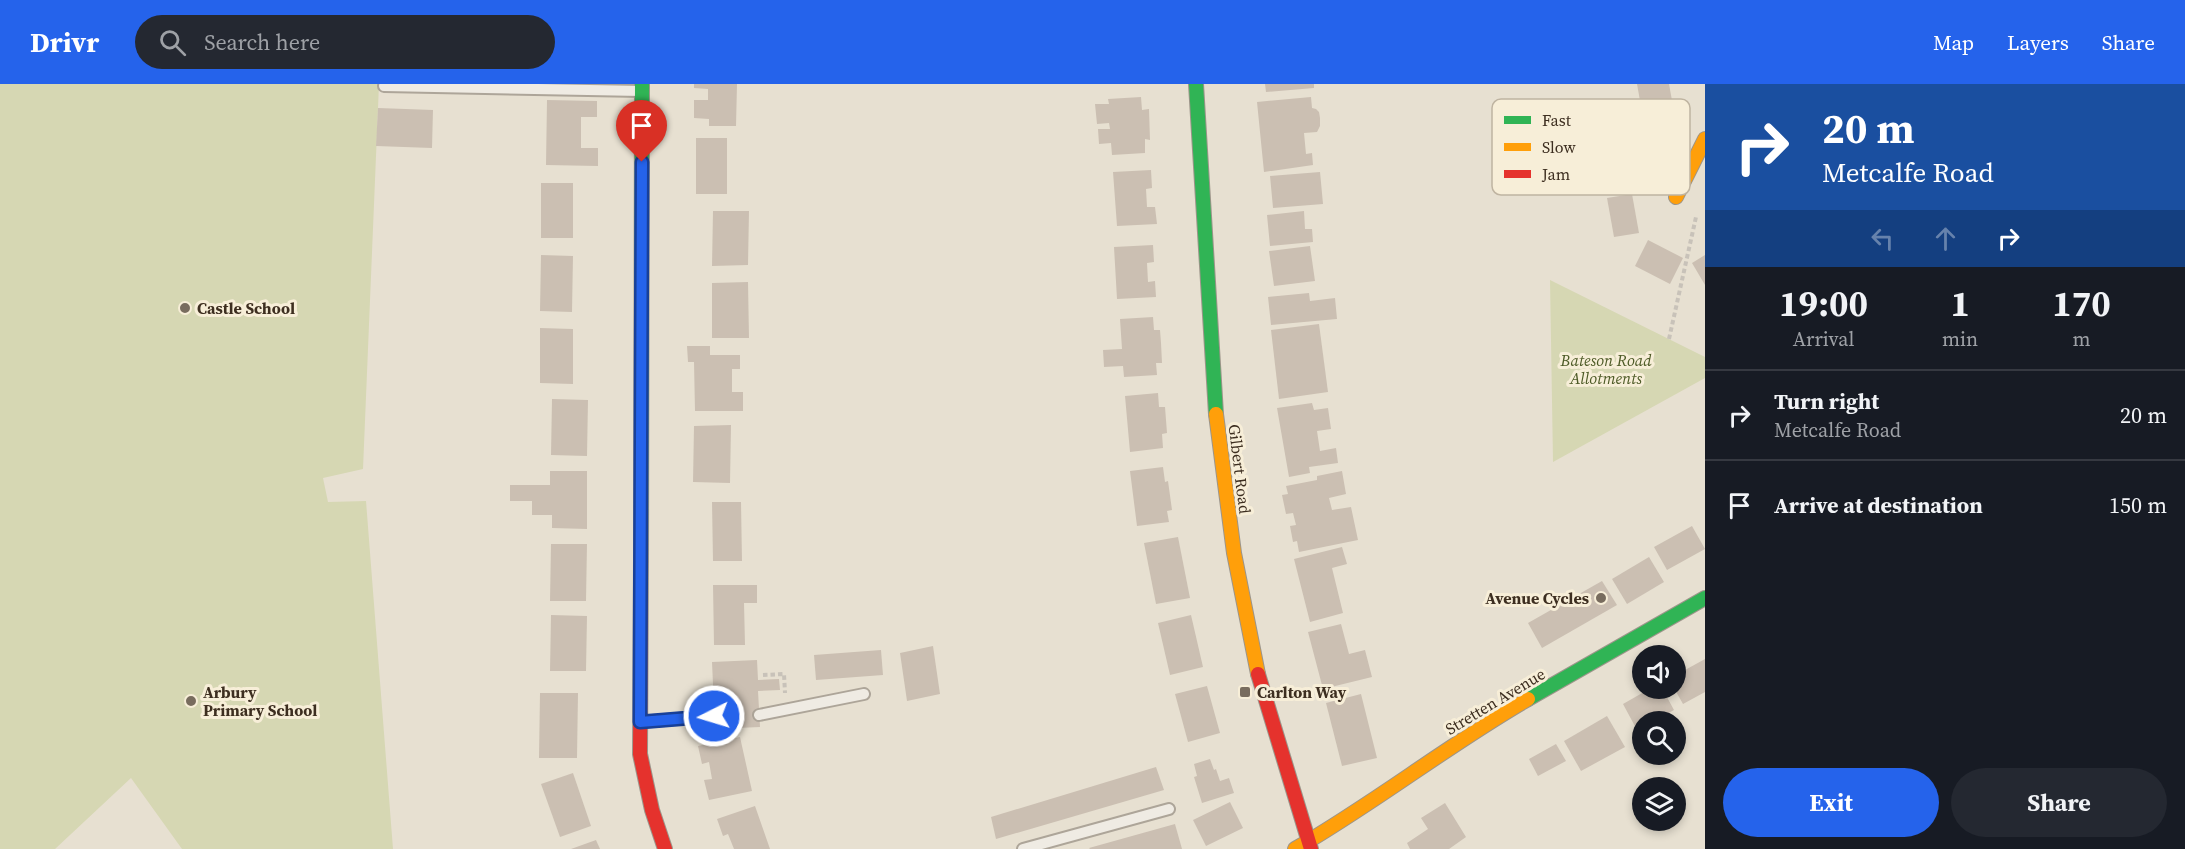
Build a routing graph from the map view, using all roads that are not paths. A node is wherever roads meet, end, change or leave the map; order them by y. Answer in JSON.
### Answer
{"nodes":[{"id":1,"x":1196,"y":84,"type":"edge"},
{"id":2,"x":384,"y":86,"type":"dead end"},
{"id":3,"x":642,"y":88,"type":"edge"},
{"id":4,"x":1705,"y":139,"type":"edge"},
{"id":5,"x":1690,"y":170,"type":"edge"},
{"id":6,"x":1705,"y":598,"type":"edge"},
{"id":7,"x":864,"y":694,"type":"dead end"},
{"id":8,"x":759,"y":715,"type":"dead end"},
{"id":9,"x":714,"y":716,"type":"dead end"},
{"id":10,"x":640,"y":722,"type":"junction"},
{"id":11,"x":1169,"y":809,"type":"dead end"},
{"id":12,"x":1309,"y":846,"type":"edge"},
{"id":13,"x":665,"y":849,"type":"edge"},
{"id":14,"x":1023,"y":849,"type":"edge"},
{"id":15,"x":1295,"y":849,"type":"edge"}],
"edges":[{"from":1,"to":12,"type":"street","name":"Gilbert Road"},
{"from":2,"to":3,"type":"lane"},
{"from":3,"to":10,"type":"street"},
{"from":4,"to":5,"type":"street"},
{"from":6,"to":12,"type":"street","name":"Stretten Avenue"},
{"from":7,"to":8,"type":"lane"},
{"from":9,"to":10,"type":"lane"},
{"from":10,"to":13,"type":"street"},
{"from":11,"to":14,"type":"lane"},
{"from":12,"to":15,"type":"street"}]}
